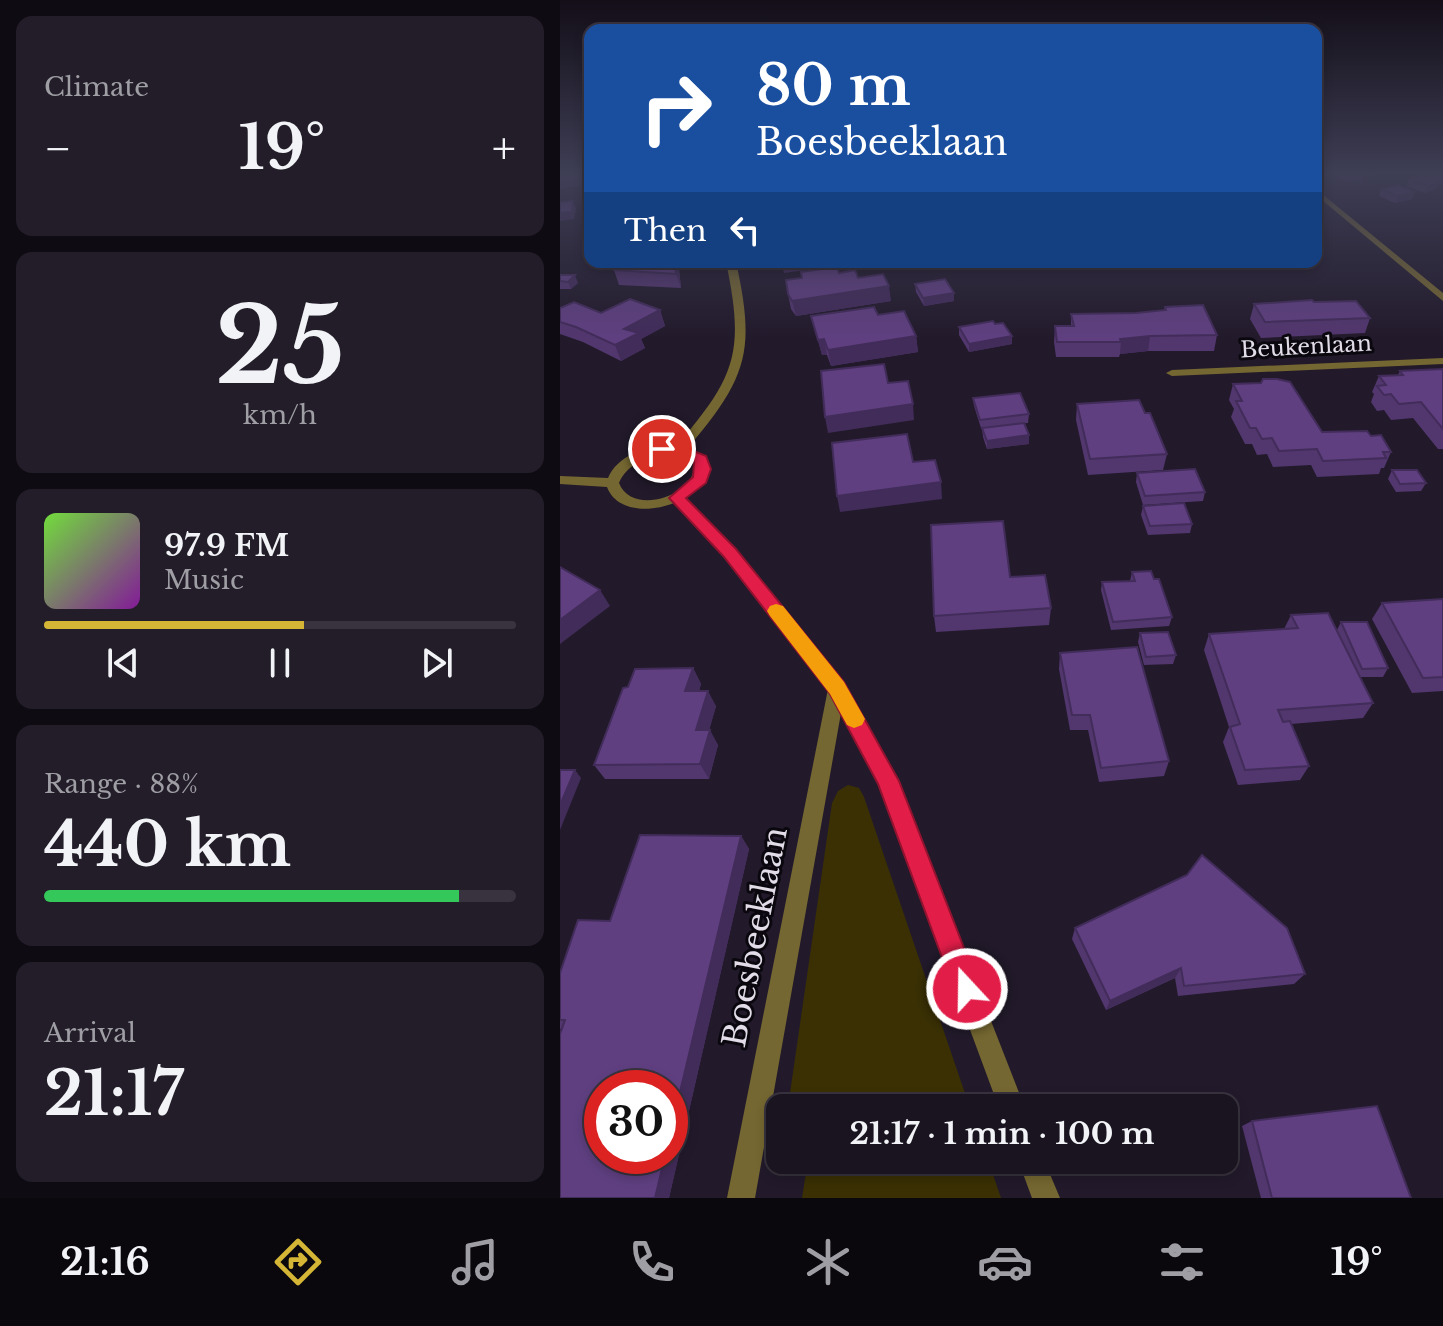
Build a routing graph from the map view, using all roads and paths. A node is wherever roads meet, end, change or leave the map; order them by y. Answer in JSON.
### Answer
{"nodes":[{"id":1,"x":1361,"y":229,"type":"edge"},
{"id":2,"x":732,"y":268,"type":"edge"},
{"id":3,"x":1443,"y":298,"type":"edge"},
{"id":4,"x":1443,"y":361,"type":"edge"},
{"id":5,"x":1172,"y":373,"type":"dead end"},
{"id":6,"x":679,"y":450,"type":"junction"},
{"id":7,"x":560,"y":480,"type":"edge"},
{"id":8,"x":611,"y":483,"type":"junction"},
{"id":9,"x":677,"y":498,"type":"junction"},
{"id":10,"x":837,"y":688,"type":"junction"},
{"id":11,"x":1007,"y":1094,"type":"edge"},
{"id":12,"x":1037,"y":1174,"type":"edge"},
{"id":13,"x":741,"y":1198,"type":"edge"},
{"id":14,"x":1046,"y":1198,"type":"edge"}],
"edges":[{"from":1,"to":3,"type":"street"},
{"from":2,"to":6,"type":"street"},
{"from":4,"to":5,"type":"street","name":"Beukenlaan"},
{"from":6,"to":8,"type":"street"},
{"from":6,"to":9,"type":"street"},
{"from":7,"to":8,"type":"street"},
{"from":8,"to":9,"type":"street"},
{"from":9,"to":10,"type":"street"},
{"from":10,"to":11,"type":"street"},
{"from":10,"to":13,"type":"street","name":"Boesbeeklaan"},
{"from":12,"to":14,"type":"street"}]}
